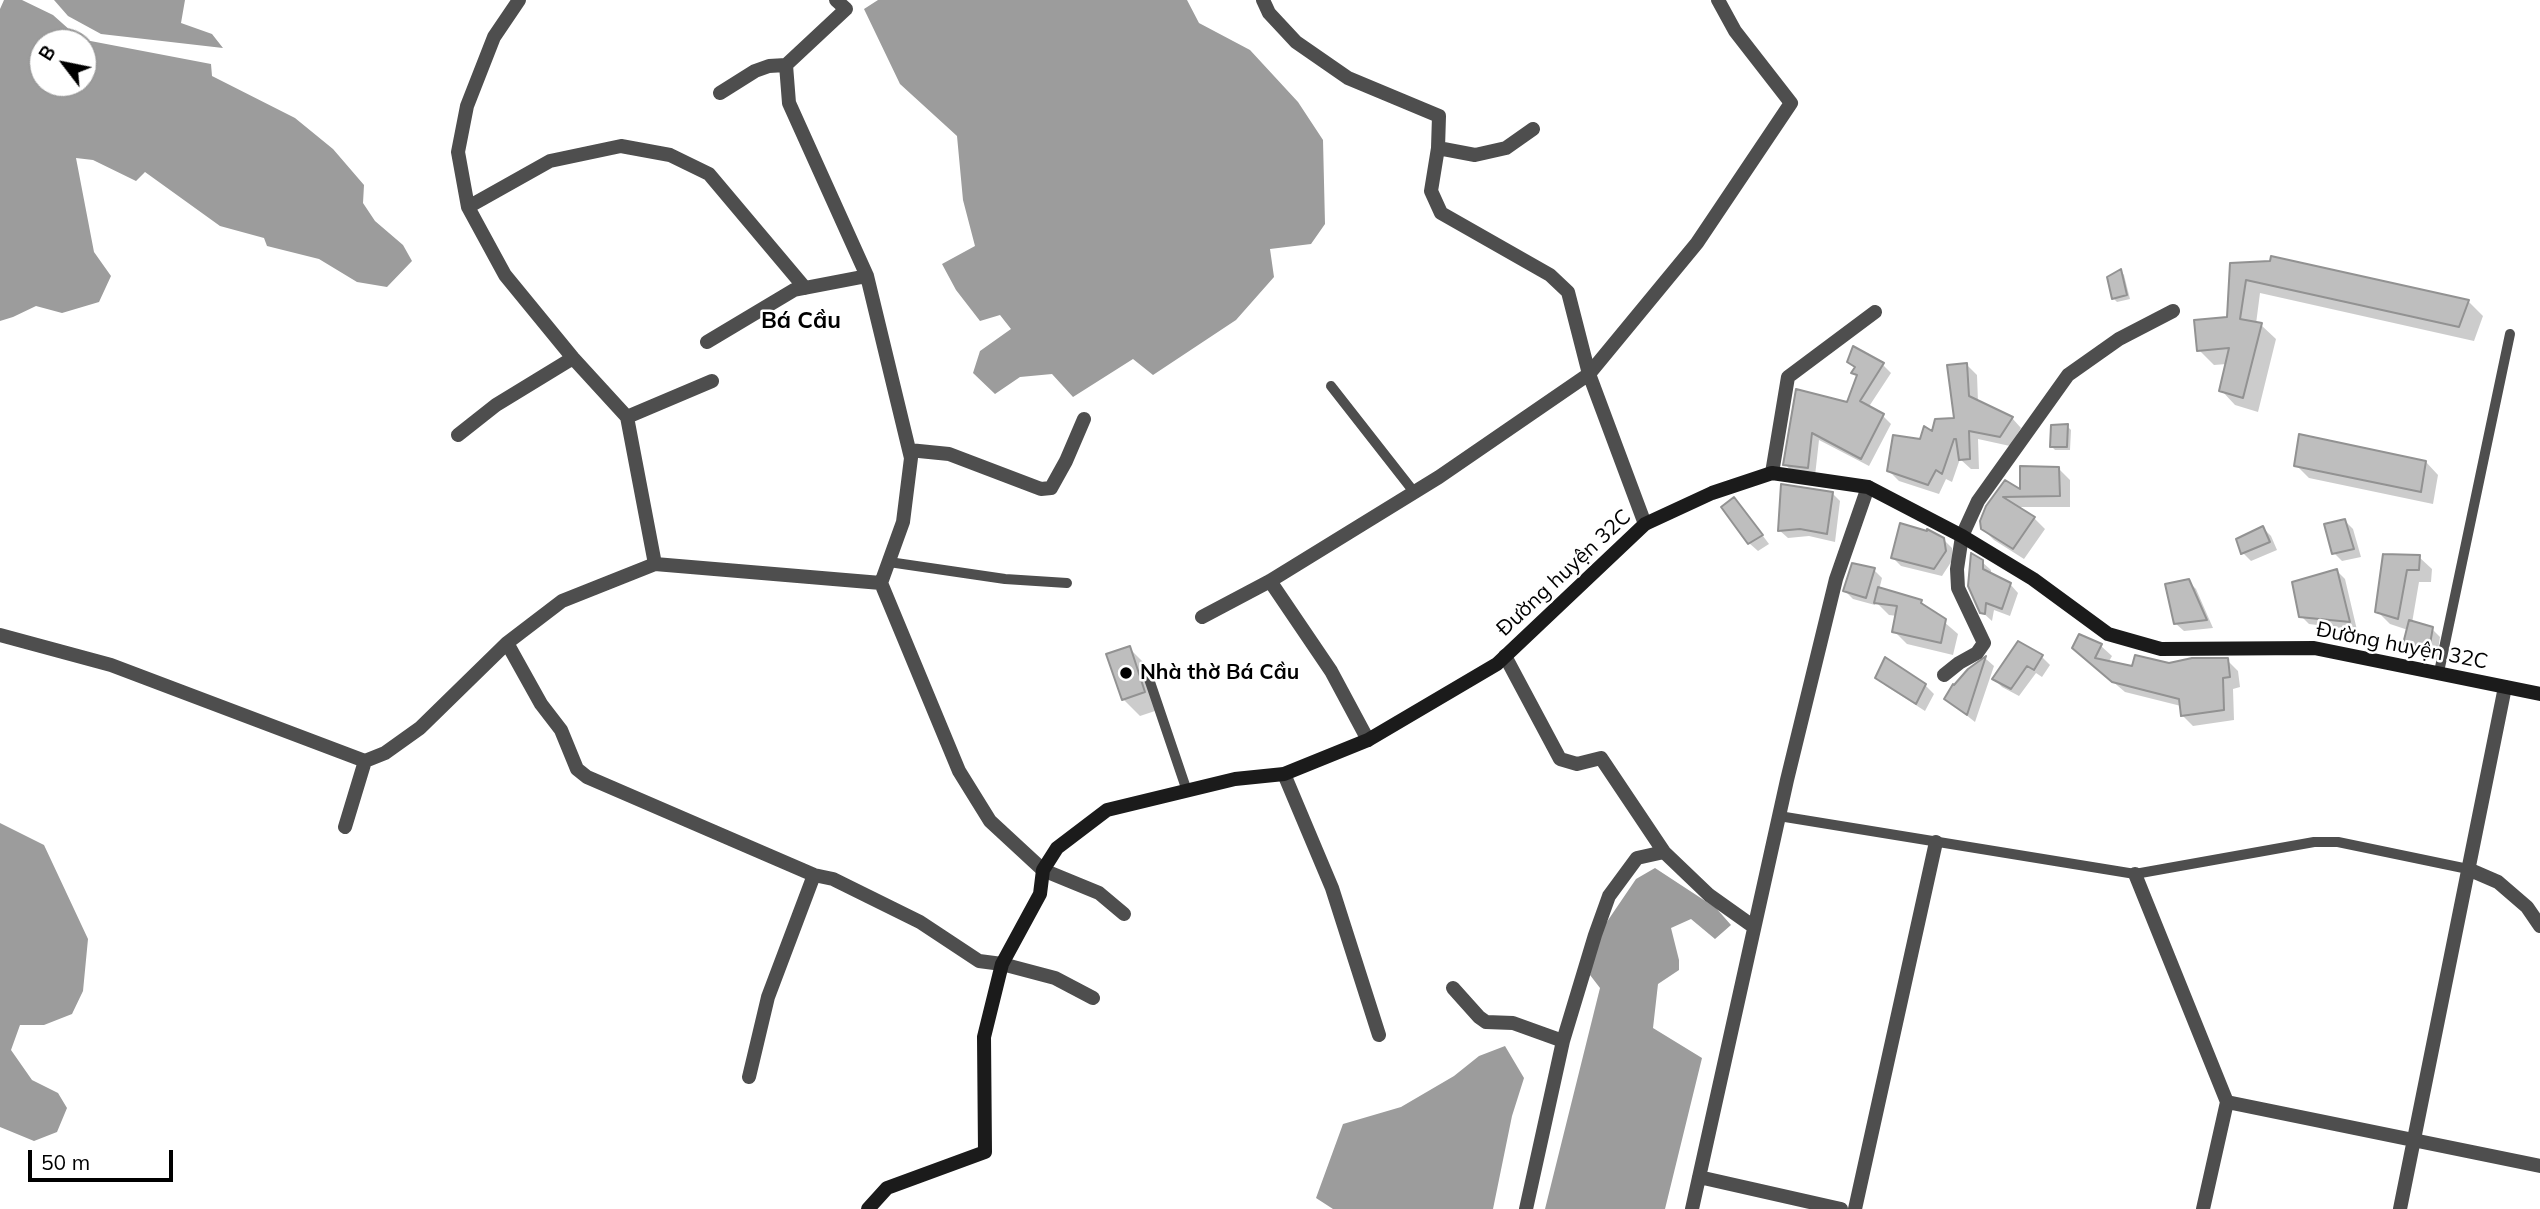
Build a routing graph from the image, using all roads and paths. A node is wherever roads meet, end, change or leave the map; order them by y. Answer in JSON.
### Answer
{"nodes":[{"id":1,"x":519,"y":0,"type":"edge"},
{"id":2,"x":836,"y":0,"type":"edge"},
{"id":3,"x":1263,"y":0,"type":"edge"},
{"id":4,"x":1718,"y":0,"type":"edge"},
{"id":5,"x":786,"y":65,"type":"junction"},
{"id":6,"x":720,"y":93,"type":"dead end"},
{"id":7,"x":1533,"y":129,"type":"dead end"},
{"id":8,"x":1438,"y":148,"type":"junction"},
{"id":9,"x":468,"y":207,"type":"junction"},
{"id":10,"x":867,"y":276,"type":"junction"},
{"id":11,"x":805,"y":288,"type":"junction"},
{"id":12,"x":2173,"y":311,"type":"dead end"},
{"id":13,"x":1875,"y":312,"type":"dead end"},
{"id":14,"x":2510,"y":334,"type":"dead end"},
{"id":15,"x":707,"y":342,"type":"dead end"},
{"id":16,"x":573,"y":358,"type":"junction"},
{"id":17,"x":1589,"y":374,"type":"junction"},
{"id":18,"x":712,"y":381,"type":"dead end"},
{"id":19,"x":1331,"y":387,"type":"dead end"},
{"id":20,"x":627,"y":417,"type":"junction"},
{"id":21,"x":1084,"y":419,"type":"dead end"},
{"id":22,"x":458,"y":435,"type":"dead end"},
{"id":23,"x":909,"y":450,"type":"junction"},
{"id":24,"x":1772,"y":473,"type":"junction"},
{"id":25,"x":1868,"y":487,"type":"junction"},
{"id":26,"x":1414,"y":492,"type":"junction"},
{"id":27,"x":1645,"y":524,"type":"junction"},
{"id":28,"x":1962,"y":536,"type":"junction"},
{"id":29,"x":889,"y":562,"type":"junction"},
{"id":30,"x":655,"y":564,"type":"junction"},
{"id":31,"x":1269,"y":581,"type":"junction"},
{"id":32,"x":881,"y":583,"type":"junction"},
{"id":33,"x":1067,"y":583,"type":"dead end"},
{"id":34,"x":1202,"y":617,"type":"dead end"},
{"id":35,"x":0,"y":635,"type":"edge"},
{"id":36,"x":507,"y":643,"type":"junction"},
{"id":37,"x":1505,"y":656,"type":"junction"},
{"id":38,"x":2439,"y":672,"type":"junction"},
{"id":39,"x":1147,"y":673,"type":"dead end"},
{"id":40,"x":1944,"y":675,"type":"dead end"},
{"id":41,"x":2505,"y":687,"type":"junction"},
{"id":42,"x":2540,"y":694,"type":"edge"},
{"id":43,"x":1368,"y":740,"type":"junction"},
{"id":44,"x":365,"y":761,"type":"junction"},
{"id":45,"x":1284,"y":774,"type":"junction"},
{"id":46,"x":1187,"y":791,"type":"junction"},
{"id":47,"x":1779,"y":817,"type":"junction"},
{"id":48,"x":345,"y":827,"type":"dead end"},
{"id":49,"x":1936,"y":842,"type":"junction"},
{"id":50,"x":1664,"y":852,"type":"junction"},
{"id":51,"x":2469,"y":869,"type":"junction"},
{"id":52,"x":1044,"y":870,"type":"junction"},
{"id":53,"x":2135,"y":874,"type":"junction"},
{"id":54,"x":814,"y":875,"type":"junction"},
{"id":55,"x":1124,"y":914,"type":"dead end"},
{"id":56,"x":2540,"y":926,"type":"edge"},
{"id":57,"x":1754,"y":927,"type":"junction"},
{"id":58,"x":1002,"y":964,"type":"junction"},
{"id":59,"x":1453,"y":988,"type":"dead end"},
{"id":60,"x":1093,"y":998,"type":"dead end"},
{"id":61,"x":1379,"y":1035,"type":"dead end"},
{"id":62,"x":1563,"y":1041,"type":"junction"},
{"id":63,"x":749,"y":1077,"type":"dead end"},
{"id":64,"x":2227,"y":1102,"type":"junction"},
{"id":65,"x":2414,"y":1140,"type":"junction"},
{"id":66,"x":2540,"y":1166,"type":"edge"},
{"id":67,"x":1699,"y":1177,"type":"junction"},
{"id":68,"x":869,"y":1209,"type":"edge"},
{"id":69,"x":1526,"y":1209,"type":"edge"},
{"id":70,"x":1692,"y":1209,"type":"edge"},
{"id":71,"x":1841,"y":1209,"type":"edge"},
{"id":72,"x":1855,"y":1209,"type":"edge"},
{"id":73,"x":2203,"y":1209,"type":"edge"},
{"id":74,"x":2400,"y":1209,"type":"edge"}],
"edges":[{"from":1,"to":9,"type":"street"},
{"from":2,"to":5,"type":"street"},
{"from":3,"to":8,"type":"street"},
{"from":4,"to":17,"type":"street"},
{"from":5,"to":6,"type":"street"},
{"from":5,"to":10,"type":"street"},
{"from":7,"to":8,"type":"street"},
{"from":8,"to":17,"type":"street"},
{"from":9,"to":11,"type":"street"},
{"from":9,"to":16,"type":"street"},
{"from":10,"to":11,"type":"street"},
{"from":10,"to":23,"type":"street"},
{"from":11,"to":15,"type":"street"},
{"from":12,"to":28,"type":"street"},
{"from":13,"to":24,"type":"street"},
{"from":14,"to":38,"type":"lane"},
{"from":16,"to":20,"type":"street"},
{"from":16,"to":22,"type":"street"},
{"from":17,"to":26,"type":"street"},
{"from":17,"to":27,"type":"street"},
{"from":18,"to":20,"type":"street"},
{"from":19,"to":26,"type":"lane"},
{"from":20,"to":30,"type":"street"},
{"from":21,"to":23,"type":"street"},
{"from":23,"to":29,"type":"street"},
{"from":24,"to":25,"type":"street","name":"Đường huyện 32C"},
{"from":24,"to":27,"type":"street","name":"Đường huyện 32C"},
{"from":25,"to":28,"type":"street","name":"Đường huyện 32C"},
{"from":25,"to":47,"type":"street"},
{"from":26,"to":31,"type":"street"},
{"from":27,"to":37,"type":"street","name":"Đường huyện 32C"},
{"from":28,"to":38,"type":"street","name":"Đường huyện 32C"},
{"from":28,"to":40,"type":"street"},
{"from":29,"to":32,"type":"street"},
{"from":29,"to":33,"type":"lane"},
{"from":30,"to":32,"type":"street"},
{"from":30,"to":36,"type":"street"},
{"from":31,"to":34,"type":"street"},
{"from":31,"to":43,"type":"street"},
{"from":32,"to":52,"type":"street"},
{"from":35,"to":44,"type":"street"},
{"from":36,"to":44,"type":"street"},
{"from":36,"to":54,"type":"street"},
{"from":37,"to":43,"type":"street","name":"Đường huyện 32C"},
{"from":37,"to":50,"type":"street"},
{"from":38,"to":41,"type":"street","name":"Đường huyện 32C"},
{"from":39,"to":46,"type":"lane"},
{"from":41,"to":42,"type":"street","name":"Đường huyện 32C"},
{"from":41,"to":51,"type":"street"},
{"from":43,"to":45,"type":"street","name":"Đường huyện 32C"},
{"from":44,"to":48,"type":"street"},
{"from":45,"to":46,"type":"street","name":"Đường huyện 32C"},
{"from":45,"to":61,"type":"street"},
{"from":46,"to":52,"type":"street","name":"Đường huyện 32C"},
{"from":47,"to":49,"type":"lane"},
{"from":47,"to":57,"type":"street"},
{"from":49,"to":53,"type":"lane"},
{"from":49,"to":72,"type":"street"},
{"from":50,"to":57,"type":"street"},
{"from":50,"to":62,"type":"street"},
{"from":51,"to":53,"type":"lane"},
{"from":51,"to":56,"type":"street"},
{"from":51,"to":65,"type":"street"},
{"from":52,"to":55,"type":"street"},
{"from":52,"to":58,"type":"street","name":"Đường huyện 32C"},
{"from":53,"to":64,"type":"street"},
{"from":54,"to":58,"type":"street"},
{"from":54,"to":63,"type":"street"},
{"from":57,"to":67,"type":"street"},
{"from":58,"to":60,"type":"street"},
{"from":58,"to":68,"type":"street","name":"Đường huyện 32C"},
{"from":59,"to":62,"type":"street"},
{"from":62,"to":69,"type":"street"},
{"from":64,"to":65,"type":"street"},
{"from":64,"to":73,"type":"street"},
{"from":65,"to":66,"type":"street"},
{"from":65,"to":74,"type":"street"},
{"from":67,"to":70,"type":"street"},
{"from":67,"to":71,"type":"street"}]}
